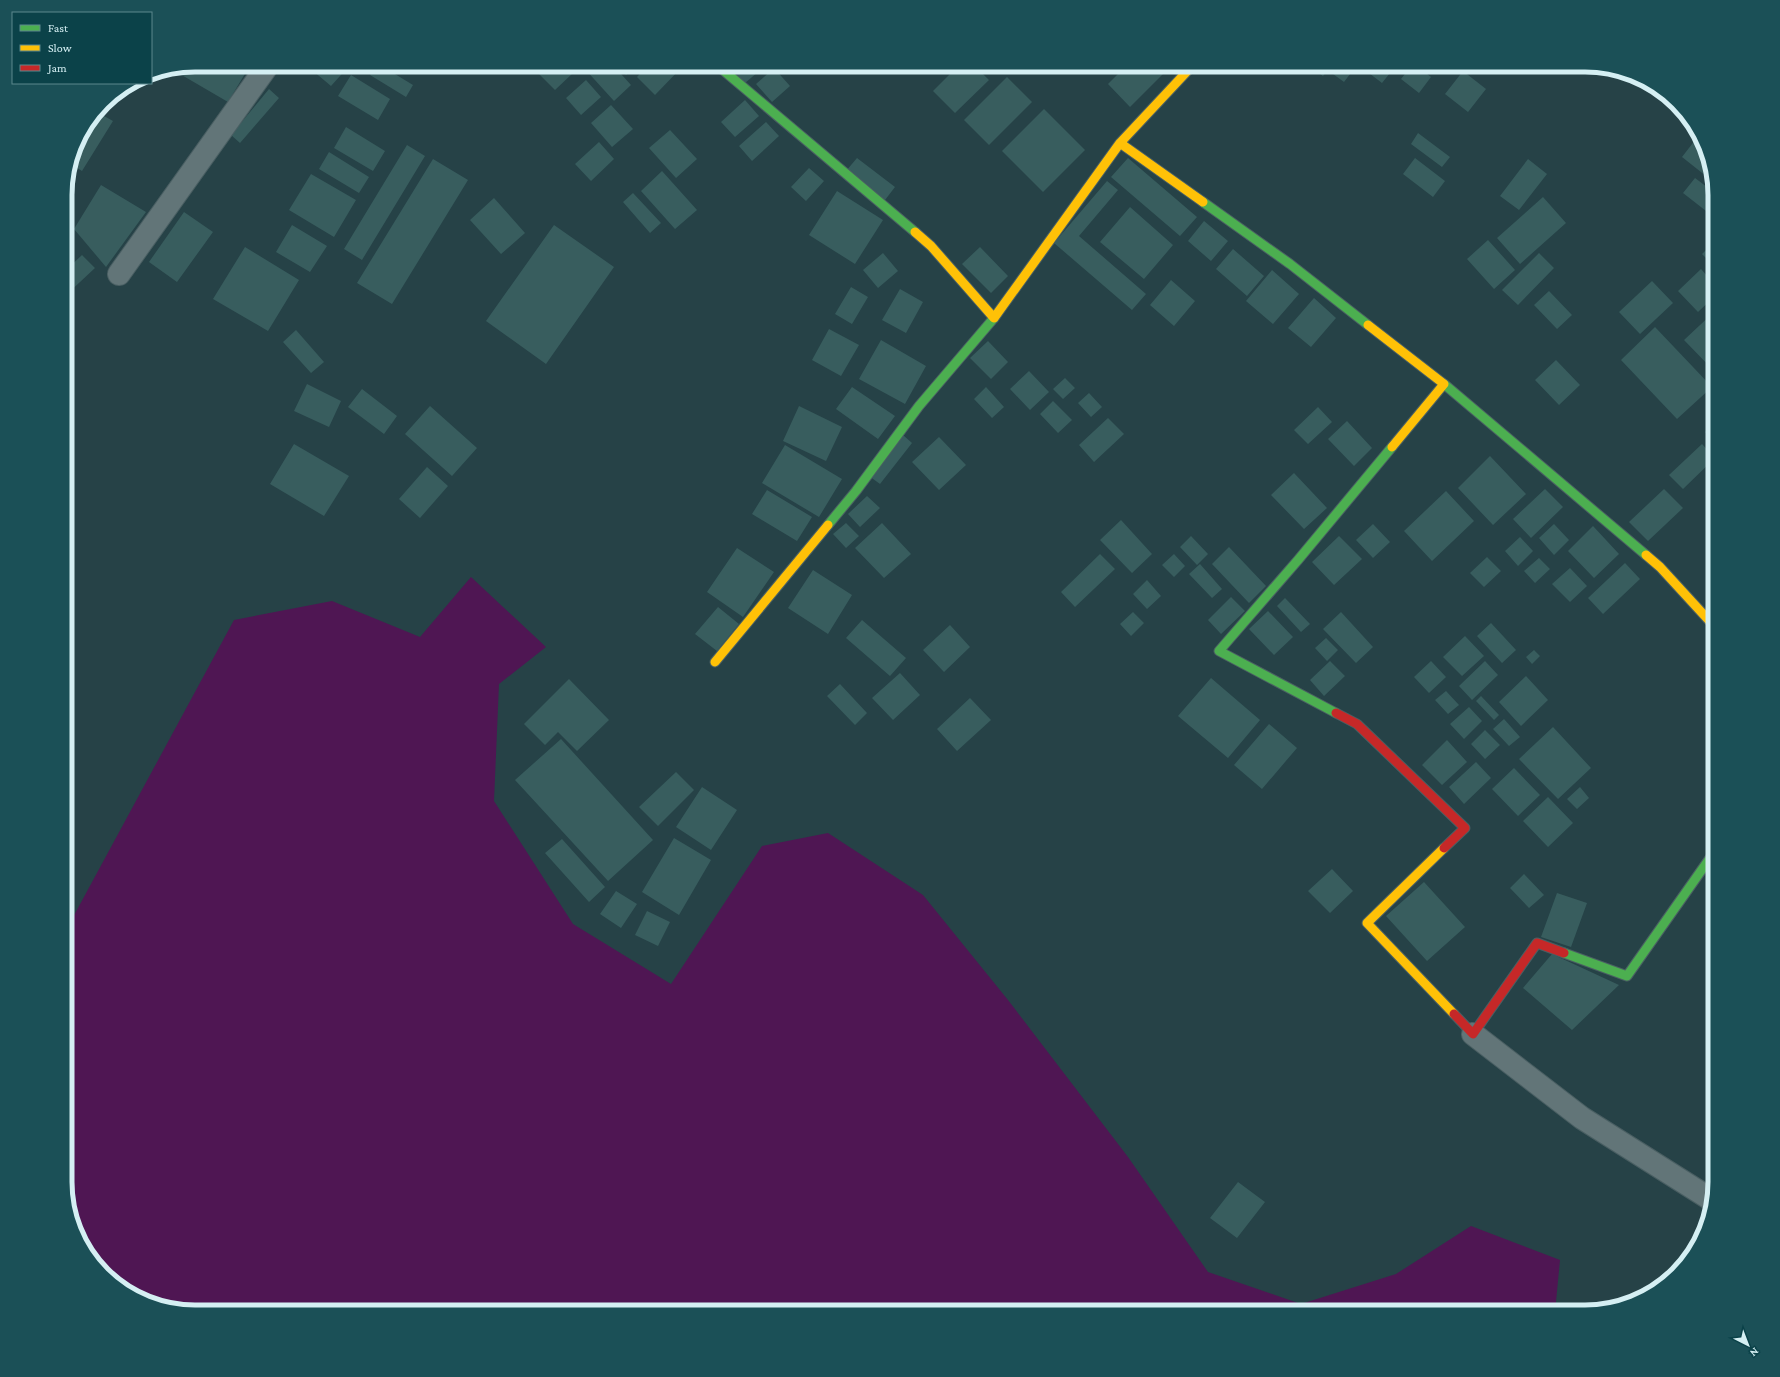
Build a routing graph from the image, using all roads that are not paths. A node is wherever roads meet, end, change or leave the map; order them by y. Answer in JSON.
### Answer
{"nodes":[{"id":1,"x":263,"y":72,"type":"edge"},
{"id":2,"x":725,"y":72,"type":"edge"},
{"id":3,"x":1186,"y":72,"type":"edge"},
{"id":4,"x":1120,"y":143,"type":"junction"},
{"id":5,"x":119,"y":274,"type":"dead end"},
{"id":6,"x":994,"y":318,"type":"junction"},
{"id":7,"x":1444,"y":384,"type":"junction"},
{"id":8,"x":1708,"y":619,"type":"edge"},
{"id":9,"x":715,"y":662,"type":"dead end"},
{"id":10,"x":1708,"y":862,"type":"edge"},
{"id":11,"x":1473,"y":1034,"type":"junction"},
{"id":12,"x":1707,"y":1197,"type":"edge"}],
"edges":[{"from":1,"to":5,"type":"street"},
{"from":2,"to":6,"type":"street"},
{"from":3,"to":4,"type":"street"},
{"from":4,"to":6,"type":"street"},
{"from":4,"to":7,"type":"street"},
{"from":6,"to":9,"type":"street"},
{"from":7,"to":8,"type":"street"},
{"from":7,"to":11,"type":"street"},
{"from":10,"to":11,"type":"street"},
{"from":11,"to":12,"type":"street"}]}
